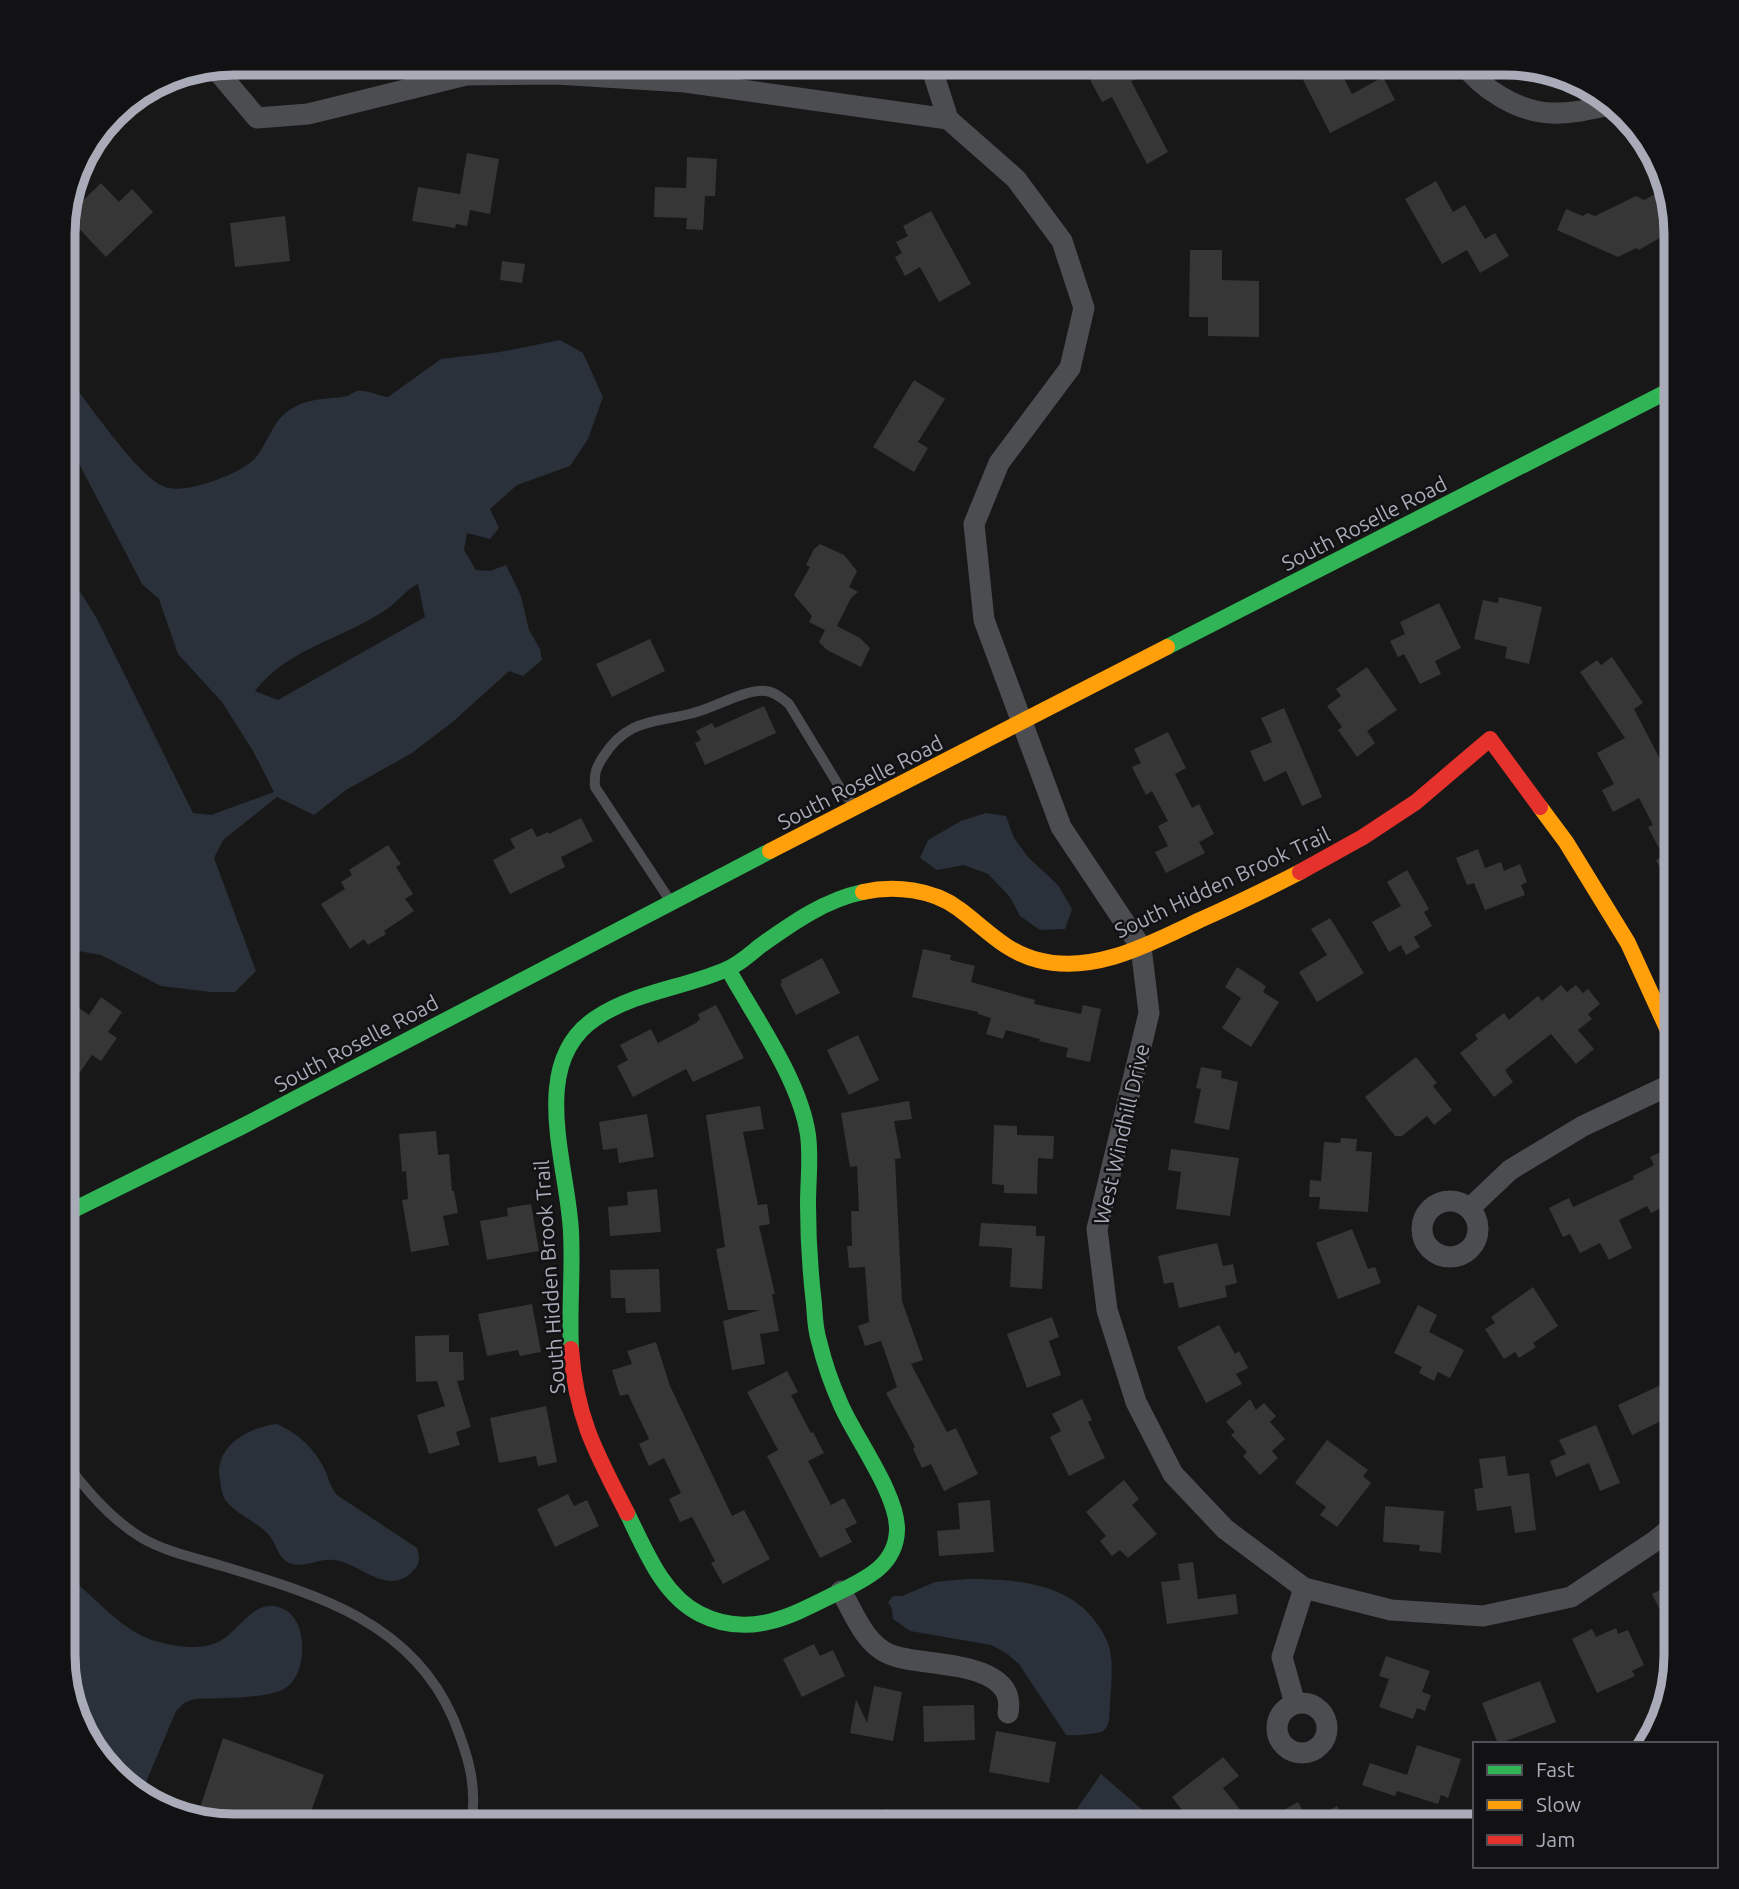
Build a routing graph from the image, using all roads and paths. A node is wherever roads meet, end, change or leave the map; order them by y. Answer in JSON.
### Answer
{"nodes":[{"id":1,"x":466,"y":75,"type":"edge"},
{"id":2,"x":698,"y":75,"type":"edge"},
{"id":3,"x":222,"y":76,"type":"edge"},
{"id":4,"x":934,"y":76,"type":"edge"},
{"id":5,"x":1476,"y":76,"type":"edge"},
{"id":6,"x":1600,"y":107,"type":"edge"},
{"id":7,"x":948,"y":119,"type":"junction"},
{"id":8,"x":1664,"y":393,"type":"edge"},
{"id":9,"x":1023,"y":723,"type":"junction"},
{"id":10,"x":855,"y":807,"type":"junction"},
{"id":11,"x":671,"y":903,"type":"junction"},
{"id":12,"x":1141,"y":947,"type":"junction"},
{"id":13,"x":728,"y":969,"type":"junction"},
{"id":14,"x":1664,"y":1022,"type":"edge"},
{"id":15,"x":1664,"y":1088,"type":"edge"},
{"id":16,"x":1470,"y":1208,"type":"dead end"},
{"id":17,"x":75,"y":1209,"type":"edge"},
{"id":18,"x":75,"y":1476,"type":"edge"},
{"id":19,"x":1664,"y":1534,"type":"edge"},
{"id":20,"x":1304,"y":1588,"type":"junction"},
{"id":21,"x":842,"y":1591,"type":"junction"},
{"id":22,"x":1295,"y":1704,"type":"dead end"},
{"id":23,"x":1008,"y":1713,"type":"dead end"},
{"id":24,"x":473,"y":1814,"type":"edge"}],
"edges":[{"from":1,"to":3,"type":"street"},
{"from":2,"to":7,"type":"street"},
{"from":4,"to":7,"type":"street"},
{"from":5,"to":6,"type":"street"},
{"from":7,"to":9,"type":"street","name":"West Windhill Drive"},
{"from":8,"to":9,"type":"street","name":"South Roselle Road"},
{"from":9,"to":10,"type":"street","name":"South Roselle Road"},
{"from":9,"to":12,"type":"street","name":"West Windhill Drive"},
{"from":10,"to":11,"type":"street","name":"South Roselle Road"},
{"from":10,"to":11,"type":"lane"},
{"from":11,"to":17,"type":"street","name":"South Roselle Road"},
{"from":12,"to":13,"type":"street","name":"South Hidden Brook Trail"},
{"from":12,"to":14,"type":"street","name":"South Hidden Brook Trail"},
{"from":12,"to":20,"type":"street","name":"West Windhill Drive"},
{"from":13,"to":21,"type":"street","name":"South Hidden Brook Trail"},
{"from":13,"to":21,"type":"street","name":"South Hidden Brook Trail"},
{"from":15,"to":16,"type":"street"},
{"from":18,"to":24,"type":"lane"},
{"from":19,"to":20,"type":"street"},
{"from":20,"to":22,"type":"street"},
{"from":21,"to":23,"type":"street"}]}
